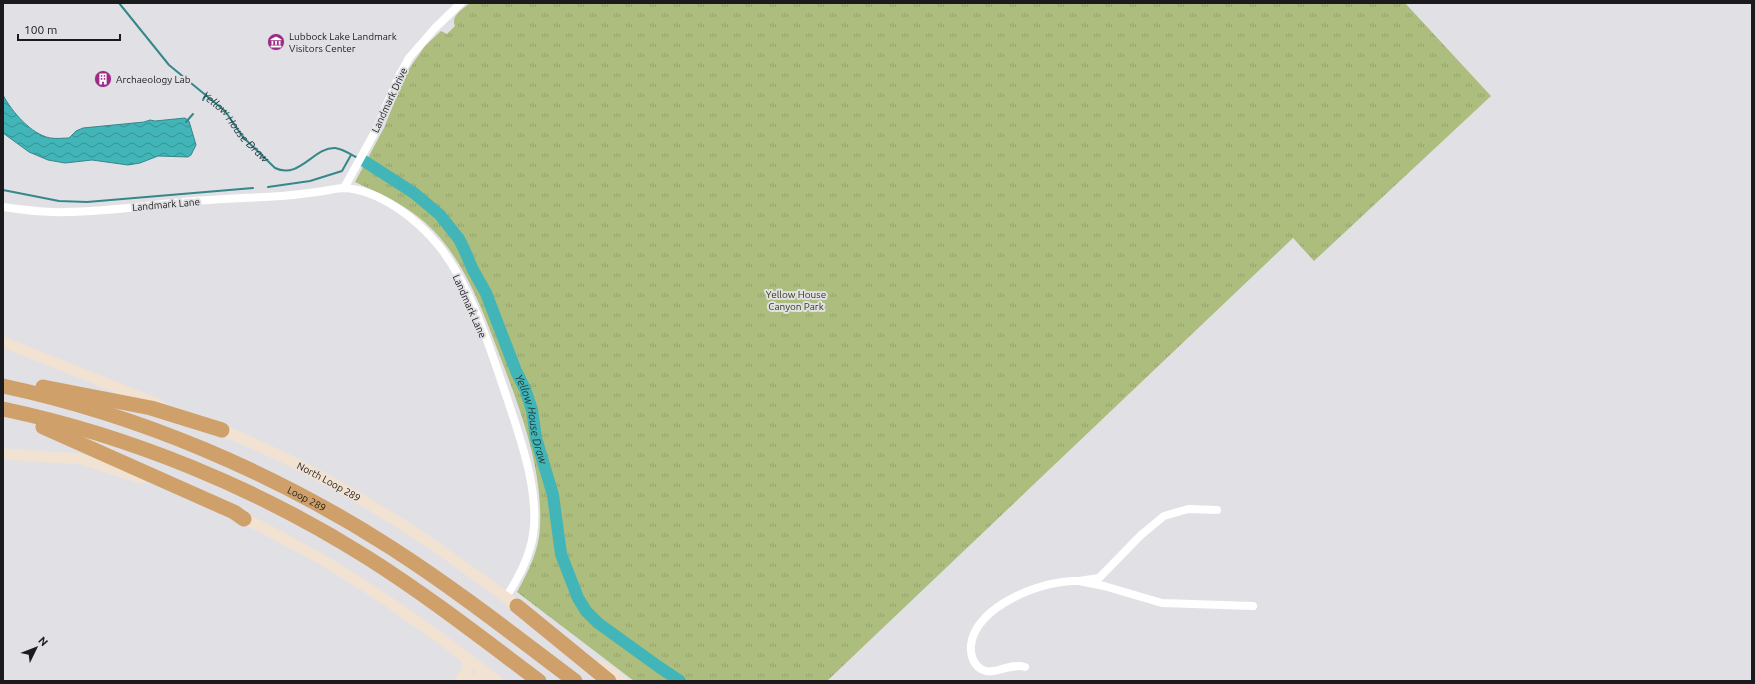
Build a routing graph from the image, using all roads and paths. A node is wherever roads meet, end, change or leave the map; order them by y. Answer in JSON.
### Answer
{"nodes":[{"id":1,"x":461,"y":3,"type":"edge"},
{"id":2,"x":344,"y":188,"type":"junction"},
{"id":3,"x":3,"y":207,"type":"edge"},
{"id":4,"x":3,"y":342,"type":"edge"},
{"id":5,"x":3,"y":380,"type":"edge"},
{"id":6,"x":3,"y":386,"type":"edge"},
{"id":7,"x":3,"y":409,"type":"edge"},
{"id":8,"x":3,"y":412,"type":"edge"},
{"id":9,"x":222,"y":430,"type":"junction"},
{"id":10,"x":3,"y":454,"type":"edge"},
{"id":11,"x":1217,"y":510,"type":"dead end"},
{"id":12,"x":244,"y":519,"type":"junction"},
{"id":13,"x":1079,"y":581,"type":"junction"},
{"id":14,"x":511,"y":601,"type":"junction"},
{"id":15,"x":1253,"y":606,"type":"dead end"},
{"id":16,"x":467,"y":658,"type":"junction"},
{"id":17,"x":1025,"y":667,"type":"dead end"},
{"id":18,"x":486,"y":673,"type":"junction"},
{"id":19,"x":460,"y":681,"type":"edge"},
{"id":20,"x":471,"y":681,"type":"edge"},
{"id":21,"x":497,"y":681,"type":"edge"},
{"id":22,"x":539,"y":681,"type":"edge"},
{"id":23,"x":575,"y":681,"type":"edge"},
{"id":24,"x":609,"y":681,"type":"edge"},
{"id":25,"x":622,"y":681,"type":"edge"}],
"edges":[{"from":1,"to":2,"type":"street","name":"Landmark Drive"},
{"from":2,"to":3,"type":"street","name":"Landmark Lane"},
{"from":2,"to":14,"type":"street","name":"Landmark Lane"},
{"from":4,"to":9,"type":"main road","name":"North Loop 289"},
{"from":5,"to":9,"type":"highway"},
{"from":6,"to":23,"type":"highway","name":"Loop 289"},
{"from":7,"to":22,"type":"highway","name":"Loop 289"},
{"from":8,"to":12,"type":"highway"},
{"from":9,"to":14,"type":"main road","name":"North Loop 289"},
{"from":10,"to":12,"type":"main road"},
{"from":11,"to":13,"type":"street"},
{"from":12,"to":16,"type":"main road"},
{"from":13,"to":15,"type":"street"},
{"from":13,"to":17,"type":"street"},
{"from":14,"to":24,"type":"highway"},
{"from":14,"to":25,"type":"main road","name":"North Loop 289"},
{"from":16,"to":18,"type":"main road"},
{"from":16,"to":19,"type":"main road"},
{"from":18,"to":20,"type":"main road"},
{"from":18,"to":21,"type":"main road"}]}
